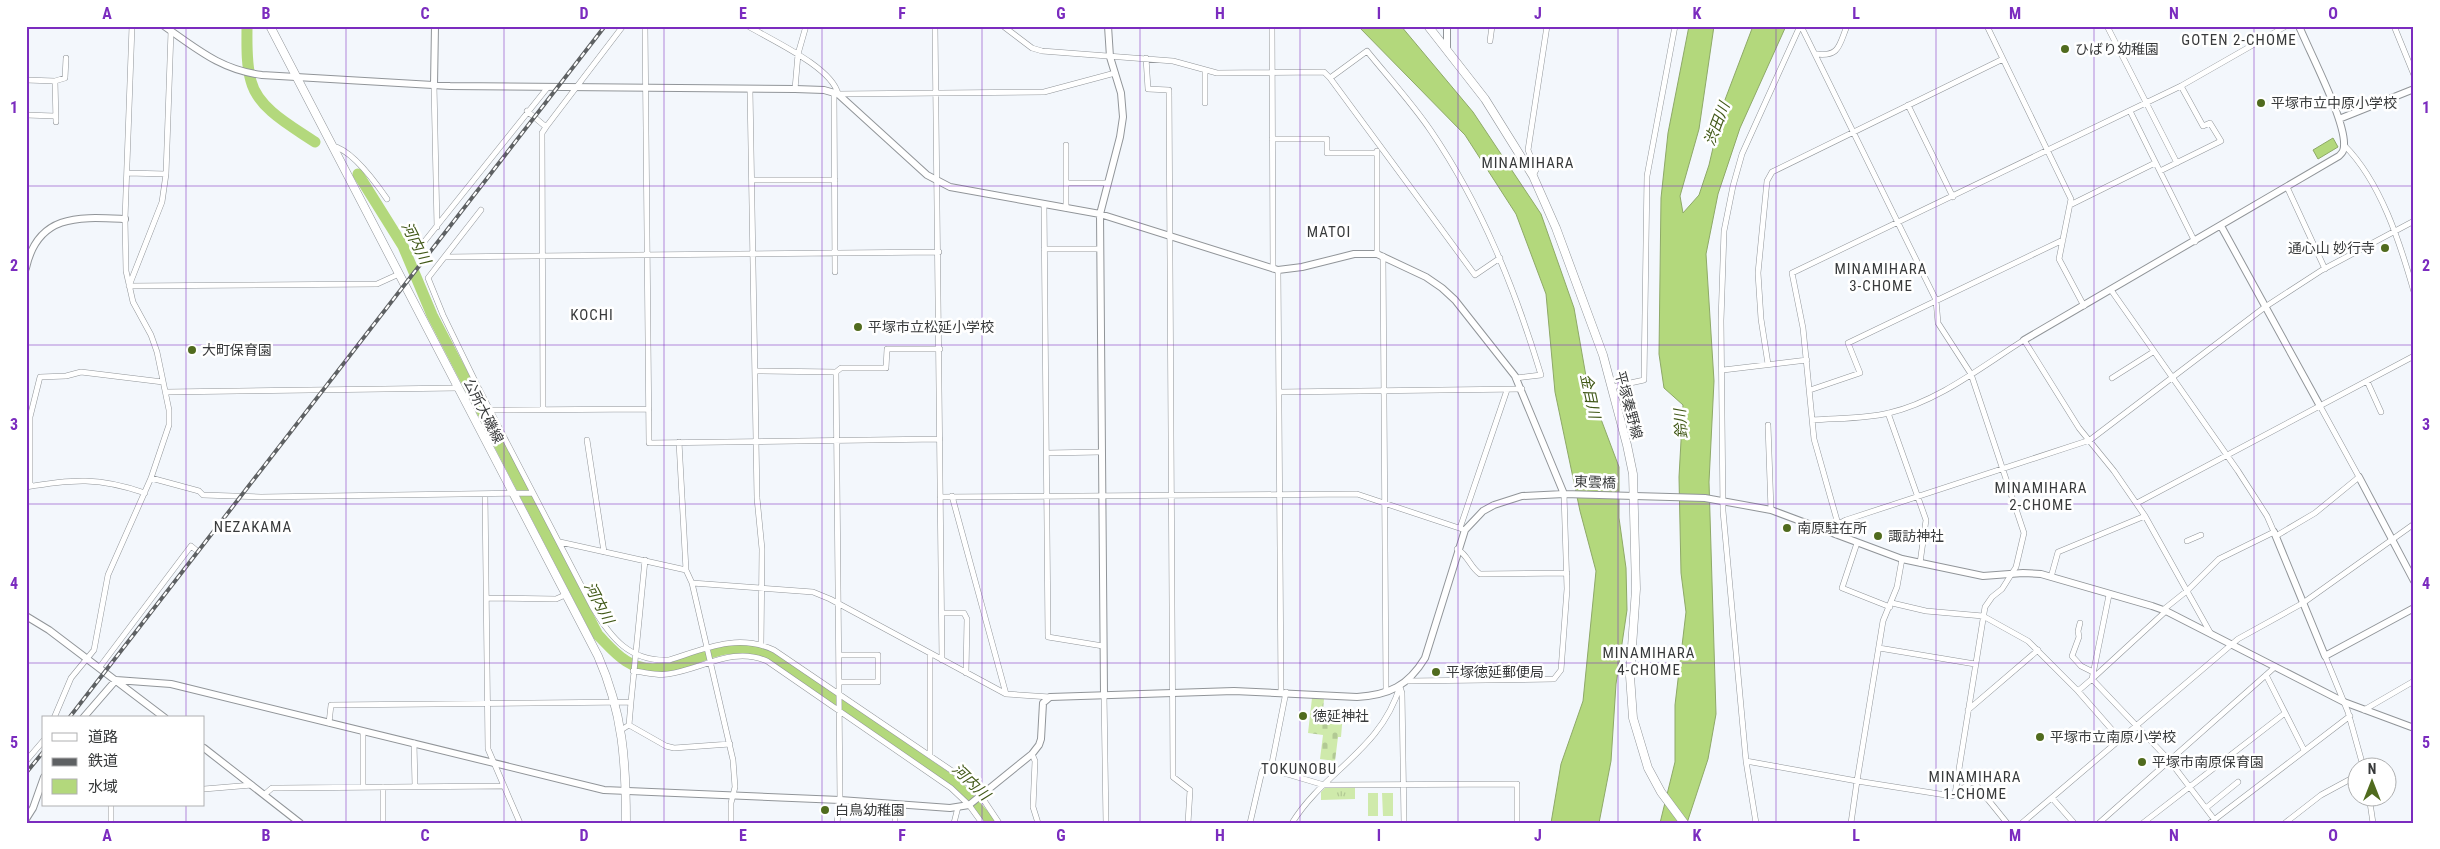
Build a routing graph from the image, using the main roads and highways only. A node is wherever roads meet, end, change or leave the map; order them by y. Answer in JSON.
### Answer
{"nodes":[{"id":1,"x":270,"y":26,"type":"edge"},
{"id":2,"x":1428,"y":26,"type":"edge"},
{"id":3,"x":626,"y":823,"type":"edge"},
{"id":4,"x":1684,"y":823,"type":"edge"}],
"edges":[{"from":1,"to":3,"type":"main road","name":"公所大磯線"},
{"from":2,"to":4,"type":"main road","name":"平塚秦野線"}]}
